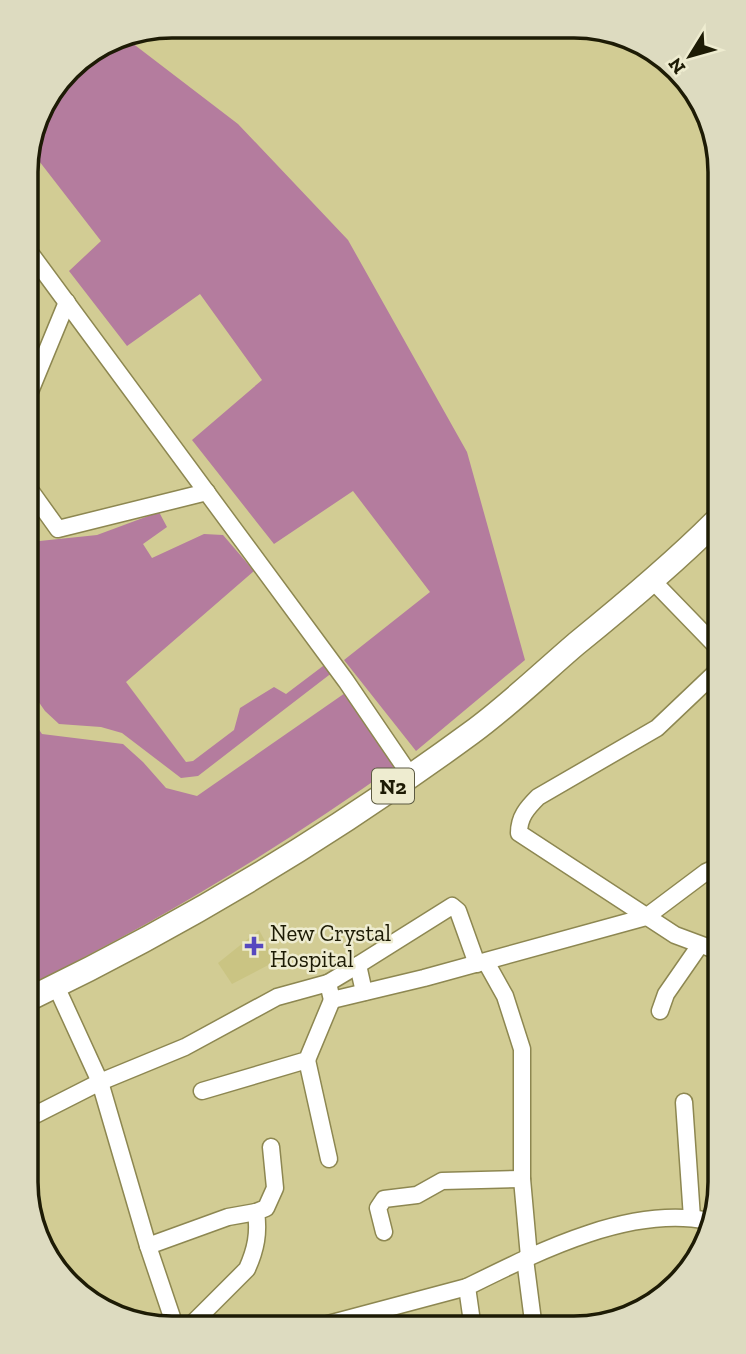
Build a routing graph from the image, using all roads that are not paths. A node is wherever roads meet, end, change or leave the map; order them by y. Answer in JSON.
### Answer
{"nodes":[{"id":1,"x":38,"y":263,"type":"edge"},
{"id":2,"x":67,"y":302,"type":"junction"},
{"id":3,"x":38,"y":372,"type":"edge"},
{"id":4,"x":207,"y":492,"type":"junction"},
{"id":5,"x":38,"y":501,"type":"edge"},
{"id":6,"x":708,"y":529,"type":"edge"},
{"id":7,"x":652,"y":580,"type":"junction"},
{"id":8,"x":708,"y":636,"type":"edge"},
{"id":9,"x":708,"y":680,"type":"edge"},
{"id":10,"x":410,"y":775,"type":"junction"},
{"id":11,"x":707,"y":874,"type":"edge"},
{"id":12,"x":646,"y":917,"type":"junction"},
{"id":13,"x":700,"y":945,"type":"junction"},
{"id":14,"x":707,"y":947,"type":"edge"},
{"id":15,"x":482,"y":963,"type":"junction"},
{"id":16,"x":358,"y":964,"type":"junction"},
{"id":17,"x":328,"y":983,"type":"junction"},
{"id":18,"x":57,"y":986,"type":"junction"},
{"id":19,"x":364,"y":992,"type":"junction"},
{"id":20,"x":38,"y":995,"type":"edge"},
{"id":21,"x":332,"y":1000,"type":"junction"},
{"id":22,"x":660,"y":1011,"type":"dead end"},
{"id":23,"x":307,"y":1060,"type":"junction"},
{"id":24,"x":100,"y":1082,"type":"junction"},
{"id":25,"x":202,"y":1091,"type":"dead end"},
{"id":26,"x":684,"y":1102,"type":"dead end"},
{"id":27,"x":38,"y":1113,"type":"edge"},
{"id":28,"x":271,"y":1147,"type":"dead end"},
{"id":29,"x":329,"y":1158,"type":"dead end"},
{"id":30,"x":522,"y":1179,"type":"junction"},
{"id":31,"x":256,"y":1212,"type":"junction"},
{"id":32,"x":692,"y":1218,"type":"junction"},
{"id":33,"x":702,"y":1220,"type":"edge"},
{"id":34,"x":384,"y":1232,"type":"dead end"},
{"id":35,"x":148,"y":1245,"type":"junction"},
{"id":36,"x":527,"y":1258,"type":"junction"},
{"id":37,"x":467,"y":1287,"type":"junction"},
{"id":38,"x":171,"y":1315,"type":"edge"},
{"id":39,"x":201,"y":1315,"type":"edge"},
{"id":40,"x":385,"y":1315,"type":"edge"},
{"id":41,"x":471,"y":1315,"type":"edge"},
{"id":42,"x":532,"y":1315,"type":"edge"}],
"edges":[{"from":1,"to":2,"type":"street"},
{"from":2,"to":3,"type":"street"},
{"from":2,"to":4,"type":"street"},
{"from":4,"to":5,"type":"street"},
{"from":4,"to":10,"type":"street"},
{"from":6,"to":7,"type":"highway","number":"N2"},
{"from":7,"to":8,"type":"street"},
{"from":7,"to":10,"type":"highway","number":"N2"},
{"from":9,"to":12,"type":"street"},
{"from":10,"to":18,"type":"highway","number":"N2"},
{"from":11,"to":12,"type":"street"},
{"from":12,"to":13,"type":"street"},
{"from":12,"to":15,"type":"street"},
{"from":13,"to":14,"type":"street"},
{"from":13,"to":22,"type":"street"},
{"from":15,"to":16,"type":"street"},
{"from":15,"to":19,"type":"street"},
{"from":15,"to":30,"type":"street"},
{"from":16,"to":17,"type":"street"},
{"from":16,"to":19,"type":"street"},
{"from":17,"to":21,"type":"street"},
{"from":17,"to":24,"type":"street"},
{"from":18,"to":20,"type":"highway","number":"N2"},
{"from":18,"to":24,"type":"street"},
{"from":19,"to":21,"type":"street"},
{"from":21,"to":23,"type":"street"},
{"from":23,"to":25,"type":"street"},
{"from":23,"to":29,"type":"street"},
{"from":24,"to":27,"type":"street"},
{"from":24,"to":35,"type":"street"},
{"from":26,"to":32,"type":"street"},
{"from":28,"to":31,"type":"street"},
{"from":30,"to":34,"type":"street"},
{"from":30,"to":36,"type":"street"},
{"from":31,"to":35,"type":"street"},
{"from":31,"to":39,"type":"street"},
{"from":32,"to":33,"type":"street"},
{"from":32,"to":36,"type":"street"},
{"from":35,"to":38,"type":"street"},
{"from":36,"to":37,"type":"street"},
{"from":36,"to":42,"type":"street"},
{"from":37,"to":40,"type":"street"},
{"from":37,"to":41,"type":"street"}]}
